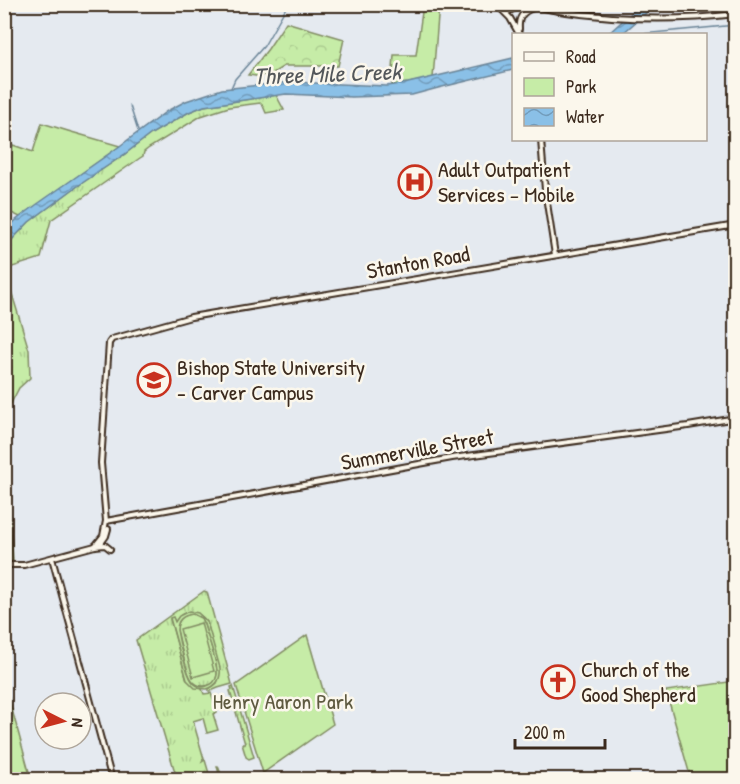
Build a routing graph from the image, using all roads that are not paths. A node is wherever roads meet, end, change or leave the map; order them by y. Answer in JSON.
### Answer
{"nodes":[{"id":1,"x":496,"y":4,"type":"edge"},
{"id":2,"x":512,"y":4,"type":"edge"},
{"id":3,"x":520,"y":6,"type":"edge"},
{"id":4,"x":536,"y":7,"type":"junction"},
{"id":5,"x":506,"y":13,"type":"junction"},
{"id":6,"x":735,"y":14,"type":"edge"},
{"id":7,"x":518,"y":33,"type":"edge"},
{"id":8,"x":519,"y":33,"type":"edge"},
{"id":9,"x":541,"y":141,"type":"edge"},
{"id":10,"x":735,"y":225,"type":"edge"},
{"id":11,"x":555,"y":255,"type":"junction"},
{"id":12,"x":735,"y":418,"type":"edge"},
{"id":13,"x":106,"y":521,"type":"junction"},
{"id":14,"x":108,"y":529,"type":"dead end"},
{"id":15,"x":95,"y":546,"type":"junction"},
{"id":16,"x":110,"y":549,"type":"dead end"},
{"id":17,"x":52,"y":558,"type":"junction"},
{"id":18,"x":4,"y":565,"type":"edge"},
{"id":19,"x":112,"y":780,"type":"edge"}],
"edges":[{"from":1,"to":5,"type":"street"},
{"from":2,"to":3,"type":"street"},
{"from":3,"to":4,"type":"street"},
{"from":3,"to":5,"type":"street"},
{"from":4,"to":6,"type":"street"},
{"from":4,"to":8,"type":"street"},
{"from":5,"to":7,"type":"street"},
{"from":9,"to":11,"type":"street"},
{"from":10,"to":11,"type":"street","name":"Stanton Road"},
{"from":11,"to":13,"type":"street","name":"Stanton Road"},
{"from":12,"to":13,"type":"street","name":"Summerville Street"},
{"from":13,"to":15,"type":"street"},
{"from":14,"to":15,"type":"street"},
{"from":15,"to":16,"type":"street"},
{"from":15,"to":17,"type":"street"},
{"from":17,"to":18,"type":"street"},
{"from":17,"to":19,"type":"street"}]}
